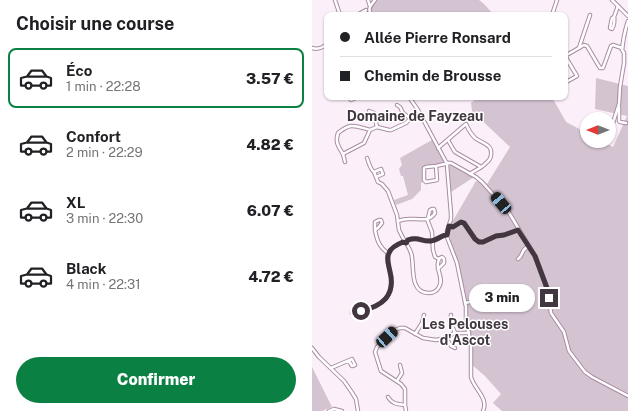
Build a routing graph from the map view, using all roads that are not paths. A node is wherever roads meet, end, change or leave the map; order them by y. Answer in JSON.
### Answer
{"nodes":[{"id":1,"x":335,"y":0,"type":"edge"},
{"id":2,"x":368,"y":0,"type":"edge"},
{"id":3,"x":375,"y":0,"type":"edge"},
{"id":4,"x":557,"y":0,"type":"edge"},
{"id":5,"x":612,"y":0,"type":"edge"},
{"id":6,"x":370,"y":6,"type":"junction"},
{"id":7,"x":618,"y":6,"type":"junction"},
{"id":8,"x":339,"y":12,"type":"edge"},
{"id":9,"x":367,"y":12,"type":"edge"},
{"id":10,"x":553,"y":12,"type":"edge"},
{"id":11,"x":626,"y":13,"type":"edge"},
{"id":12,"x":590,"y":15,"type":"dead end"},
{"id":13,"x":628,"y":16,"type":"edge"},
{"id":14,"x":614,"y":17,"type":"dead end"},
{"id":15,"x":628,"y":21,"type":"edge"},
{"id":16,"x":324,"y":46,"type":"edge"},
{"id":17,"x":312,"y":48,"type":"edge"},
{"id":18,"x":579,"y":48,"type":"junction"},
{"id":19,"x":622,"y":48,"type":"junction"},
{"id":20,"x":568,"y":54,"type":"edge"},
{"id":21,"x":568,"y":61,"type":"edge"},
{"id":22,"x":568,"y":81,"type":"edge"},
{"id":23,"x":411,"y":100,"type":"edge"},
{"id":24,"x":619,"y":104,"type":"junction"},
{"id":25,"x":397,"y":105,"type":"dead end"},
{"id":26,"x":369,"y":111,"type":"dead end"},
{"id":27,"x":420,"y":114,"type":"junction"},
{"id":28,"x":616,"y":114,"type":"edge"},
{"id":29,"x":410,"y":118,"type":"junction"},
{"id":30,"x":626,"y":123,"type":"dead end"},
{"id":31,"x":377,"y":127,"type":"junction"},
{"id":32,"x":370,"y":130,"type":"junction"},
{"id":33,"x":448,"y":140,"type":"junction"},
{"id":34,"x":438,"y":148,"type":"junction"},
{"id":35,"x":343,"y":154,"type":"junction"},
{"id":36,"x":367,"y":158,"type":"dead end"},
{"id":37,"x":345,"y":162,"type":"dead end"},
{"id":38,"x":447,"y":163,"type":"junction"},
{"id":39,"x":436,"y":166,"type":"junction"},
{"id":40,"x":481,"y":167,"type":"junction"},
{"id":41,"x":374,"y":172,"type":"junction"},
{"id":42,"x":470,"y":174,"type":"junction"},
{"id":43,"x":376,"y":177,"type":"junction"},
{"id":44,"x":398,"y":221,"type":"junction"},
{"id":45,"x":449,"y":226,"type":"junction"},
{"id":46,"x":375,"y":230,"type":"dead end"},
{"id":47,"x":518,"y":230,"type":"junction"},
{"id":48,"x":447,"y":235,"type":"junction"},
{"id":49,"x":405,"y":241,"type":"junction"},
{"id":50,"x":433,"y":241,"type":"junction"},
{"id":51,"x":529,"y":246,"type":"junction"},
{"id":52,"x":388,"y":253,"type":"junction"},
{"id":53,"x":439,"y":259,"type":"junction"},
{"id":54,"x":518,"y":259,"type":"dead end"},
{"id":55,"x":438,"y":269,"type":"junction"},
{"id":56,"x":517,"y":288,"type":"dead end"},
{"id":57,"x":465,"y":303,"type":"junction"},
{"id":58,"x":360,"y":311,"type":"dead end"},
{"id":59,"x":424,"y":315,"type":"dead end"},
{"id":60,"x":450,"y":315,"type":"dead end"},
{"id":61,"x":469,"y":332,"type":"junction"},
{"id":62,"x":455,"y":333,"type":"junction"},
{"id":63,"x":415,"y":334,"type":"junction"},
{"id":64,"x":446,"y":337,"type":"junction"},
{"id":65,"x":312,"y":348,"type":"edge"},
{"id":66,"x":455,"y":348,"type":"dead end"},
{"id":67,"x":349,"y":360,"type":"dead end"},
{"id":68,"x":400,"y":365,"type":"dead end"},
{"id":69,"x":331,"y":368,"type":"junction"},
{"id":70,"x":397,"y":381,"type":"junction"},
{"id":71,"x":628,"y":396,"type":"edge"},
{"id":72,"x":388,"y":397,"type":"dead end"},
{"id":73,"x":405,"y":405,"type":"junction"},
{"id":74,"x":329,"y":411,"type":"edge"},
{"id":75,"x":342,"y":411,"type":"edge"},
{"id":76,"x":358,"y":411,"type":"edge"},
{"id":77,"x":406,"y":411,"type":"edge"},
{"id":78,"x":483,"y":411,"type":"edge"}],
"edges":[{"from":1,"to":8,"type":"street"},
{"from":2,"to":6,"type":"street"},
{"from":3,"to":6,"type":"street"},
{"from":4,"to":10,"type":"street"},
{"from":5,"to":7,"type":"street"},
{"from":6,"to":9,"type":"street"},
{"from":7,"to":11,"type":"street"},
{"from":7,"to":14,"type":"street"},
{"from":11,"to":13,"type":"street"},
{"from":12,"to":18,"type":"street"},
{"from":15,"to":19,"type":"street"},
{"from":16,"to":17,"type":"street"},
{"from":18,"to":19,"type":"street"},
{"from":18,"to":20,"type":"street"},
{"from":19,"to":24,"type":"street"},
{"from":21,"to":22,"type":"street"},
{"from":23,"to":27,"type":"street"},
{"from":24,"to":28,"type":"street"},
{"from":24,"to":30,"type":"street"},
{"from":25,"to":29,"type":"street"},
{"from":26,"to":31,"type":"street"},
{"from":27,"to":29,"type":"street"},
{"from":27,"to":34,"type":"street"},
{"from":29,"to":31,"type":"street"},
{"from":31,"to":32,"type":"street"},
{"from":32,"to":35,"type":"street"},
{"from":32,"to":35,"type":"street"},
{"from":33,"to":34,"type":"street"},
{"from":33,"to":40,"type":"street"},
{"from":33,"to":40,"type":"street"},
{"from":34,"to":38,"type":"street"},
{"from":35,"to":37,"type":"street"},
{"from":36,"to":41,"type":"street"},
{"from":38,"to":39,"type":"street"},
{"from":38,"to":42,"type":"street"},
{"from":38,"to":45,"type":"street"},
{"from":39,"to":39,"type":"street"},
{"from":40,"to":42,"type":"street"},
{"from":41,"to":43,"type":"street"},
{"from":41,"to":43,"type":"street"},
{"from":42,"to":47,"type":"street"},
{"from":43,"to":44,"type":"street"},
{"from":44,"to":49,"type":"street"},
{"from":44,"to":50,"type":"street"},
{"from":45,"to":47,"type":"street"},
{"from":45,"to":48,"type":"street"},
{"from":46,"to":52,"type":"street"},
{"from":47,"to":51,"type":"street"},
{"from":48,"to":50,"type":"street"},
{"from":48,"to":57,"type":"street"},
{"from":49,"to":50,"type":"street"},
{"from":49,"to":52,"type":"street"},
{"from":49,"to":55,"type":"street"},
{"from":50,"to":53,"type":"street"},
{"from":51,"to":54,"type":"street"},
{"from":51,"to":71,"type":"street"},
{"from":52,"to":58,"type":"street"},
{"from":53,"to":55,"type":"street"},
{"from":53,"to":55,"type":"street"},
{"from":56,"to":57,"type":"street"},
{"from":57,"to":61,"type":"street"},
{"from":59,"to":63,"type":"street"},
{"from":60,"to":62,"type":"street"},
{"from":61,"to":62,"type":"street"},
{"from":61,"to":78,"type":"street"},
{"from":62,"to":64,"type":"street"},
{"from":63,"to":64,"type":"street"},
{"from":63,"to":70,"type":"street"},
{"from":64,"to":66,"type":"street"},
{"from":65,"to":69,"type":"street"},
{"from":67,"to":69,"type":"street"},
{"from":68,"to":70,"type":"street"},
{"from":69,"to":76,"type":"street"},
{"from":70,"to":73,"type":"street"},
{"from":72,"to":73,"type":"street"},
{"from":73,"to":77,"type":"street"},
{"from":74,"to":75,"type":"street"}]}
